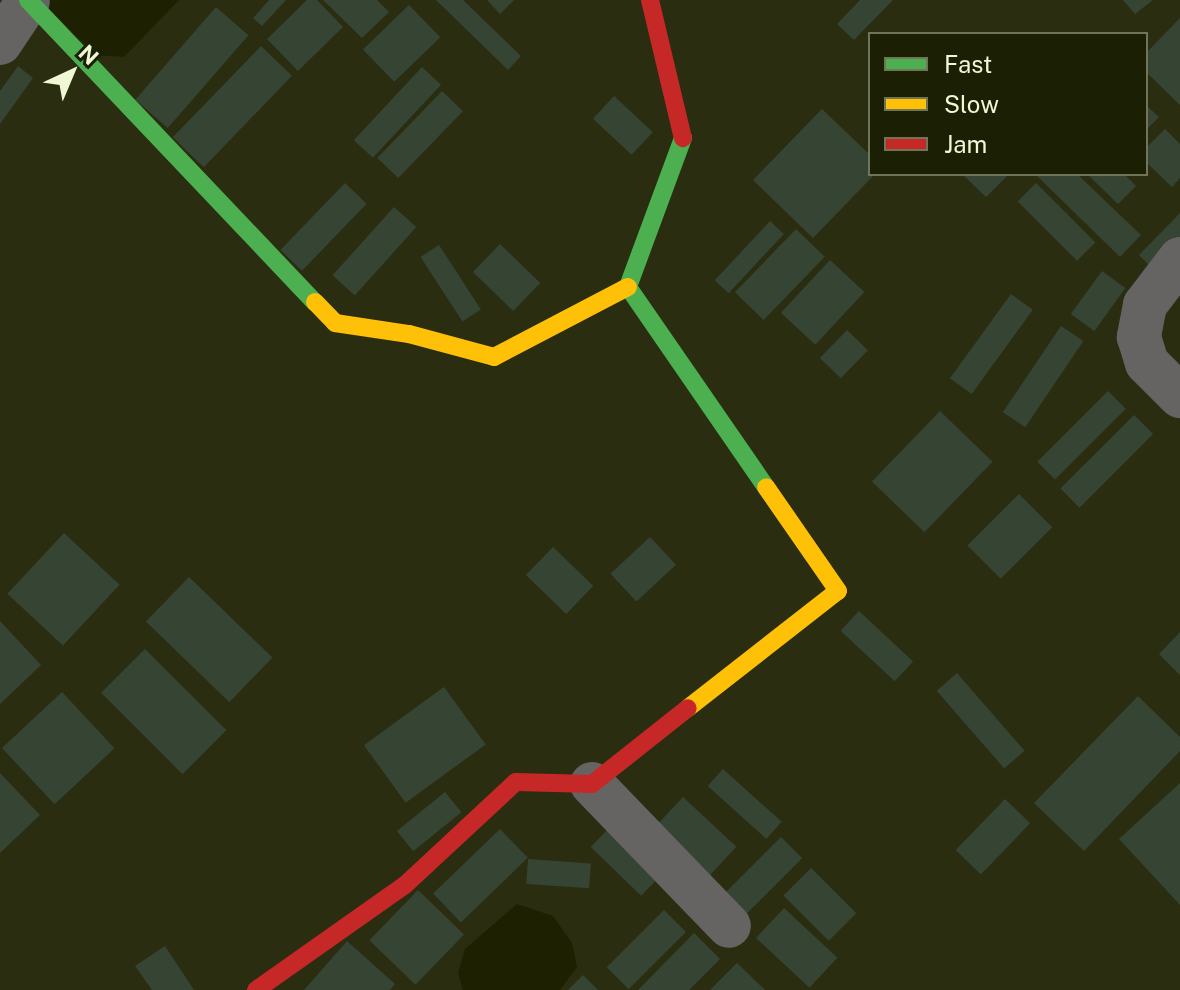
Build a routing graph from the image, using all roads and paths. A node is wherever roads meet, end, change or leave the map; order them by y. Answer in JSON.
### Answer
{"nodes":[{"id":1,"x":650,"y":0,"type":"edge"},
{"id":2,"x":28,"y":1,"type":"edge"},
{"id":3,"x":0,"y":43,"type":"edge"},
{"id":4,"x":1180,"y":259,"type":"edge"},
{"id":5,"x":628,"y":287,"type":"junction"},
{"id":6,"x":1180,"y":396,"type":"edge"},
{"id":7,"x":592,"y":784,"type":"junction"},
{"id":8,"x":729,"y":926,"type":"dead end"},
{"id":9,"x":256,"y":990,"type":"edge"}],
"edges":[{"from":1,"to":5,"type":"street"},
{"from":2,"to":3,"type":"street"},
{"from":2,"to":5,"type":"street"},
{"from":4,"to":6,"type":"street"},
{"from":5,"to":7,"type":"street"},
{"from":7,"to":8,"type":"street"},
{"from":7,"to":9,"type":"street"}]}
